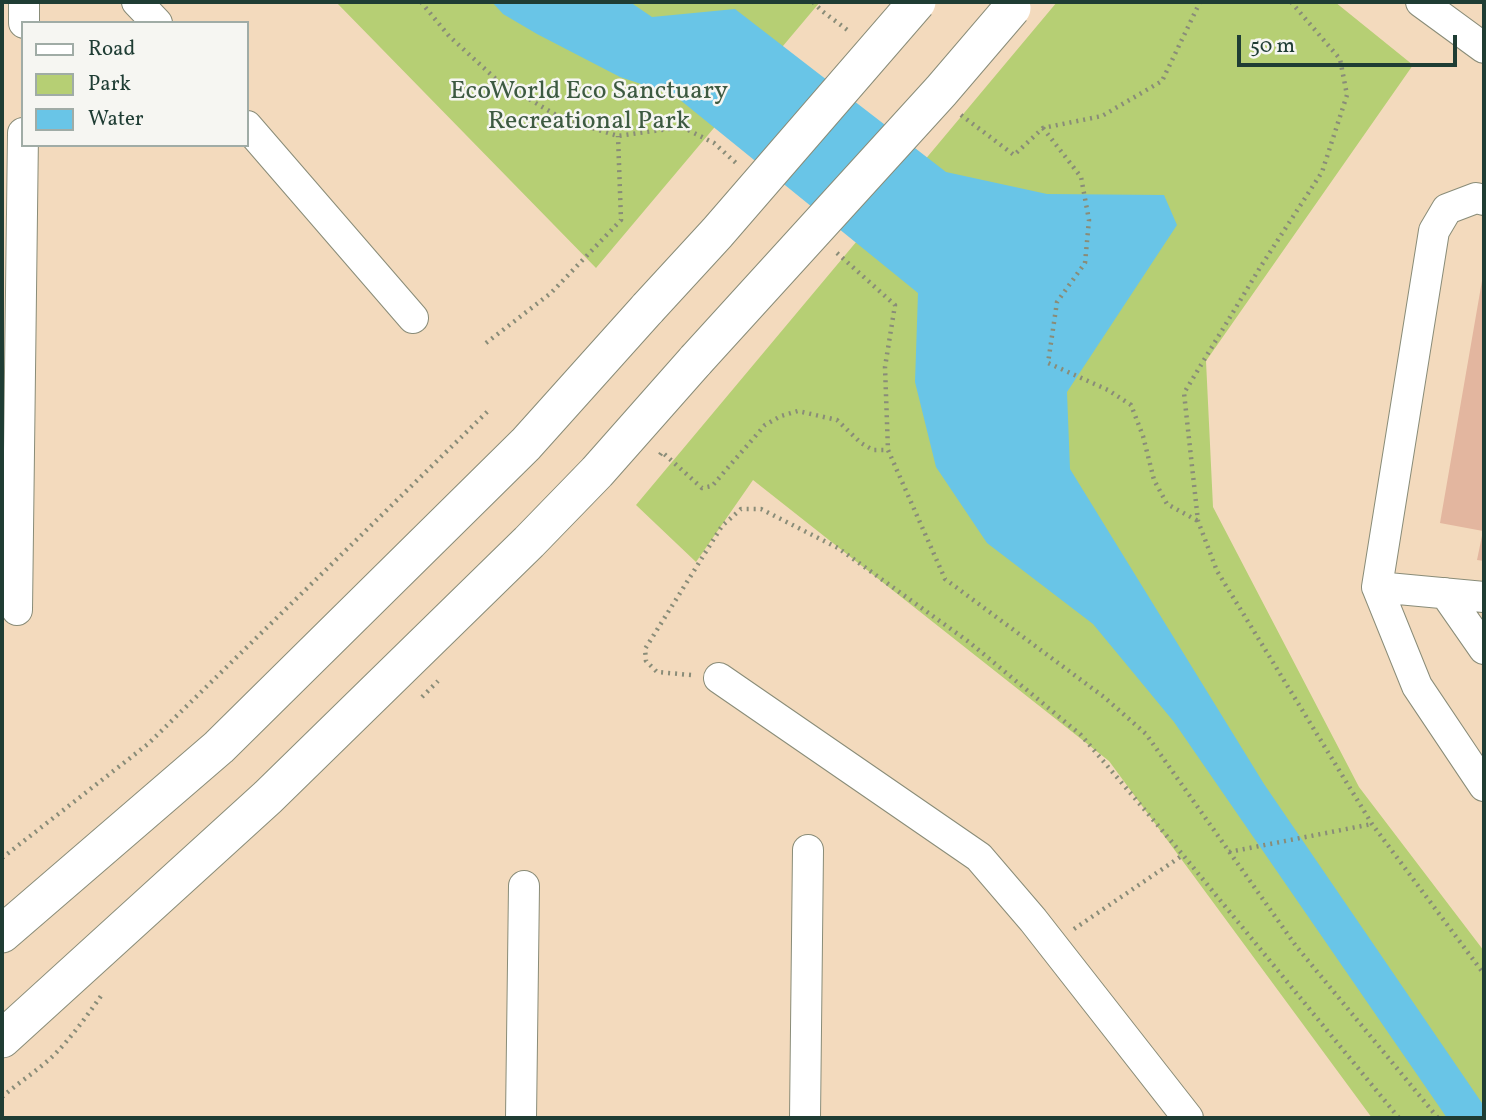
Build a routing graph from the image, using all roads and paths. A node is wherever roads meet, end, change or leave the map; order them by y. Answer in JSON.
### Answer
{"nodes":[{"id":1,"x":24,"y":2,"type":"edge"},
{"id":2,"x":138,"y":2,"type":"edge"},
{"id":3,"x":421,"y":2,"type":"edge"},
{"id":4,"x":813,"y":2,"type":"edge"},
{"id":5,"x":917,"y":2,"type":"edge"},
{"id":6,"x":1200,"y":2,"type":"edge"},
{"id":7,"x":1291,"y":2,"type":"edge"},
{"id":8,"x":1421,"y":2,"type":"edge"},
{"id":9,"x":1015,"y":5,"type":"edge"},
{"id":10,"x":24,"y":21,"type":"edge"},
{"id":11,"x":155,"y":21,"type":"edge"},
{"id":12,"x":854,"y":36,"type":"dead end"},
{"id":13,"x":1484,"y":48,"type":"edge"},
{"id":14,"x":950,"y":107,"type":"dead end"},
{"id":15,"x":248,"y":127,"type":"edge"},
{"id":16,"x":1043,"y":128,"type":"junction"},
{"id":17,"x":618,"y":136,"type":"junction"},
{"id":18,"x":23,"y":147,"type":"edge"},
{"id":19,"x":743,"y":169,"type":"dead end"},
{"id":20,"x":1484,"y":200,"type":"edge"},
{"id":21,"x":831,"y":247,"type":"dead end"},
{"id":22,"x":414,"y":318,"type":"dead end"},
{"id":23,"x":486,"y":343,"type":"dead end"},
{"id":24,"x":491,"y":409,"type":"dead end"},
{"id":25,"x":888,"y":450,"type":"junction"},
{"id":26,"x":654,"y":461,"type":"dead end"},
{"id":27,"x":1198,"y":521,"type":"junction"},
{"id":28,"x":1377,"y":587,"type":"junction"},
{"id":29,"x":1445,"y":593,"type":"junction"},
{"id":30,"x":1484,"y":597,"type":"edge"},
{"id":31,"x":17,"y":610,"type":"dead end"},
{"id":32,"x":1484,"y":649,"type":"edge"},
{"id":33,"x":447,"y":673,"type":"dead end"},
{"id":34,"x":719,"y":678,"type":"joint"},
{"id":35,"x":417,"y":701,"type":"dead end"},
{"id":36,"x":1484,"y":786,"type":"edge"},
{"id":37,"x":1372,"y":824,"type":"junction"},
{"id":38,"x":808,"y":850,"type":"dead end"},
{"id":39,"x":1229,"y":852,"type":"junction"},
{"id":40,"x":1183,"y":855,"type":"junction"},
{"id":41,"x":2,"y":858,"type":"edge"},
{"id":42,"x":524,"y":886,"type":"dead end"},
{"id":43,"x":2,"y":934,"type":"edge"},
{"id":44,"x":1052,"y":944,"type":"junction"},
{"id":45,"x":1484,"y":974,"type":"edge"},
{"id":46,"x":105,"y":991,"type":"dead end"},
{"id":47,"x":2,"y":1039,"type":"edge"},
{"id":48,"x":2,"y":1097,"type":"edge"},
{"id":49,"x":521,"y":1118,"type":"edge"},
{"id":50,"x":805,"y":1118,"type":"edge"},
{"id":51,"x":1188,"y":1118,"type":"edge"},
{"id":52,"x":1399,"y":1118,"type":"edge"},
{"id":53,"x":1438,"y":1118,"type":"edge"}],
"edges":[{"from":1,"to":10,"type":"street"},
{"from":2,"to":11,"type":"street"},
{"from":3,"to":17,"type":"path"},
{"from":4,"to":12,"type":"path"},
{"from":5,"to":43,"type":"main road","bridge":true},
{"from":6,"to":16,"type":"path"},
{"from":7,"to":27,"type":"path"},
{"from":8,"to":13,"type":"street"},
{"from":9,"to":47,"type":"main road","bridge":true},
{"from":14,"to":16,"type":"path"},
{"from":15,"to":22,"type":"street"},
{"from":16,"to":27,"type":"path"},
{"from":17,"to":19,"type":"path"},
{"from":17,"to":23,"type":"path"},
{"from":18,"to":31,"type":"street"},
{"from":20,"to":28,"type":"street"},
{"from":21,"to":25,"type":"path"},
{"from":24,"to":41,"type":"path"},
{"from":25,"to":26,"type":"path"},
{"from":25,"to":39,"type":"path"},
{"from":27,"to":37,"type":"path"},
{"from":28,"to":29,"type":"street"},
{"from":28,"to":36,"type":"street"},
{"from":29,"to":30,"type":"street"},
{"from":29,"to":32,"type":"street"},
{"from":33,"to":35,"type":"path"},
{"from":34,"to":40,"type":"path"},
{"from":34,"to":44,"type":"street"},
{"from":37,"to":39,"type":"path"},
{"from":37,"to":45,"type":"path"},
{"from":38,"to":50,"type":"street"},
{"from":39,"to":53,"type":"path"},
{"from":40,"to":44,"type":"path"},
{"from":40,"to":52,"type":"path"},
{"from":42,"to":49,"type":"street"},
{"from":44,"to":51,"type":"street"},
{"from":46,"to":48,"type":"path"}]}
